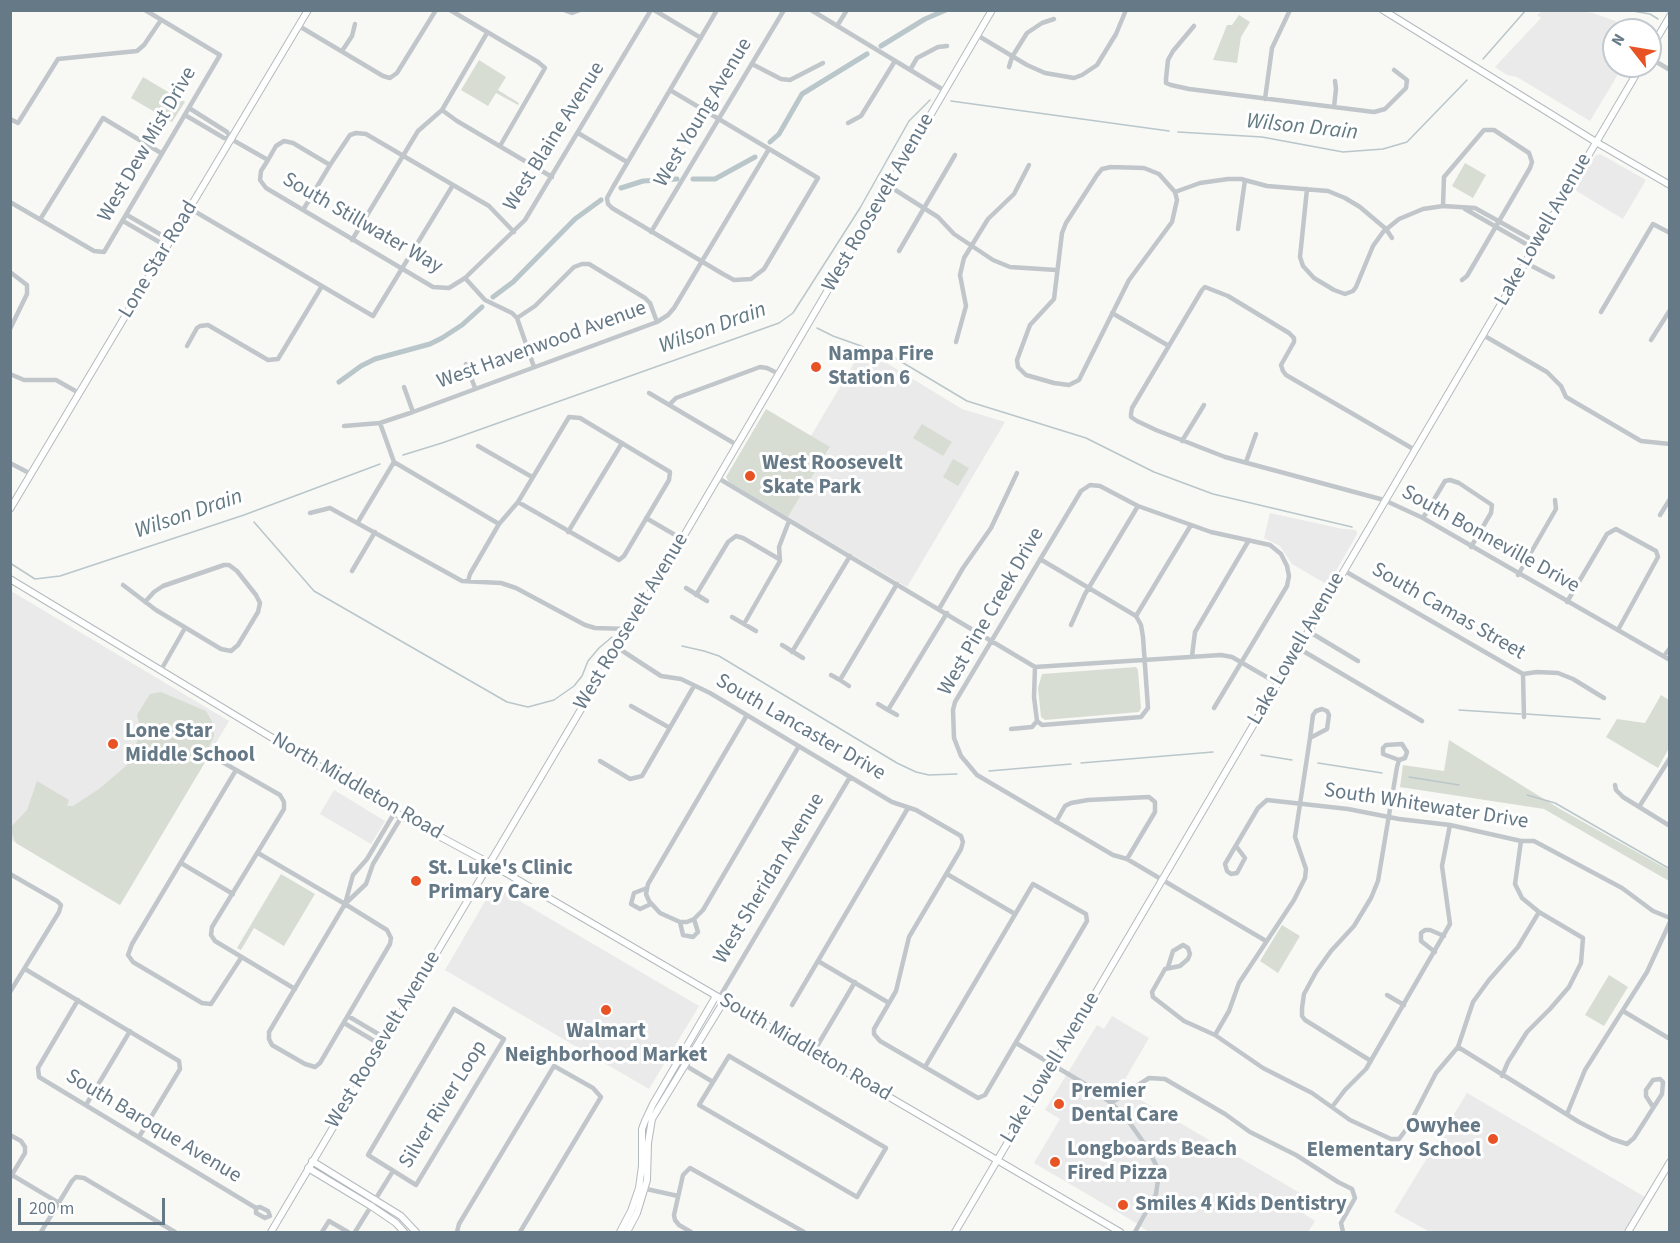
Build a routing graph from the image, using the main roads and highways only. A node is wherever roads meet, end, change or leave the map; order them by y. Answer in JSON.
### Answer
{"nodes":[{"id":1,"x":308,"y":10,"type":"edge"},
{"id":2,"x":992,"y":10,"type":"edge"},
{"id":3,"x":1383,"y":10,"type":"edge"},
{"id":4,"x":1670,"y":16,"type":"edge"},
{"id":5,"x":1662,"y":30,"type":"edge"},
{"id":6,"x":1634,"y":78,"type":"edge"},
{"id":7,"x":1596,"y":142,"type":"junction"},
{"id":8,"x":1670,"y":185,"type":"edge"},
{"id":9,"x":10,"y":510,"type":"edge"},
{"id":10,"x":10,"y":579,"type":"edge"},
{"id":11,"x":489,"y":863,"type":"junction"},
{"id":12,"x":720,"y":998,"type":"junction"},
{"id":13,"x":997,"y":1160,"type":"junction"},
{"id":14,"x":312,"y":1161,"type":"junction"},
{"id":15,"x":1670,"y":1162,"type":"edge"},
{"id":16,"x":308,"y":1168,"type":"junction"},
{"id":17,"x":642,"y":1188,"type":"junction"},
{"id":18,"x":373,"y":1203,"type":"junction"},
{"id":19,"x":271,"y":1233,"type":"edge"},
{"id":20,"x":404,"y":1233,"type":"edge"},
{"id":21,"x":416,"y":1233,"type":"edge"},
{"id":22,"x":620,"y":1233,"type":"edge"},
{"id":23,"x":627,"y":1233,"type":"edge"},
{"id":24,"x":955,"y":1233,"type":"edge"},
{"id":25,"x":1120,"y":1233,"type":"edge"},
{"id":26,"x":1628,"y":1233,"type":"edge"}],
"edges":[{"from":1,"to":9,"type":"main road","name":"Lone Star Road"},
{"from":2,"to":11,"type":"main road","name":"West Roosevelt Avenue"},
{"from":3,"to":7,"type":"main road"},
{"from":4,"to":5,"type":"main road"},
{"from":6,"to":7,"type":"main road","name":"Lake Lowell Avenue"},
{"from":7,"to":8,"type":"main road"},
{"from":7,"to":13,"type":"main road","name":"Lake Lowell Avenue"},
{"from":10,"to":11,"type":"main road","name":"North Middleton Road"},
{"from":11,"to":12,"type":"main road","name":"South Middleton Road"},
{"from":11,"to":14,"type":"main road","name":"West Roosevelt Avenue"},
{"from":12,"to":13,"type":"main road","name":"South Middleton Road"},
{"from":12,"to":17,"type":"main road"},
{"from":13,"to":24,"type":"main road","name":"Lake Lowell Avenue"},
{"from":13,"to":25,"type":"main road","name":"South Middleton Road"},
{"from":14,"to":16,"type":"main road","name":"West Roosevelt Avenue"},
{"from":14,"to":18,"type":"main road"},
{"from":15,"to":26,"type":"main road"},
{"from":16,"to":18,"type":"main road"},
{"from":16,"to":19,"type":"main road","name":"West Roosevelt Avenue"},
{"from":17,"to":22,"type":"main road"},
{"from":17,"to":23,"type":"main road"},
{"from":18,"to":20,"type":"main road"},
{"from":18,"to":21,"type":"main road"}]}
